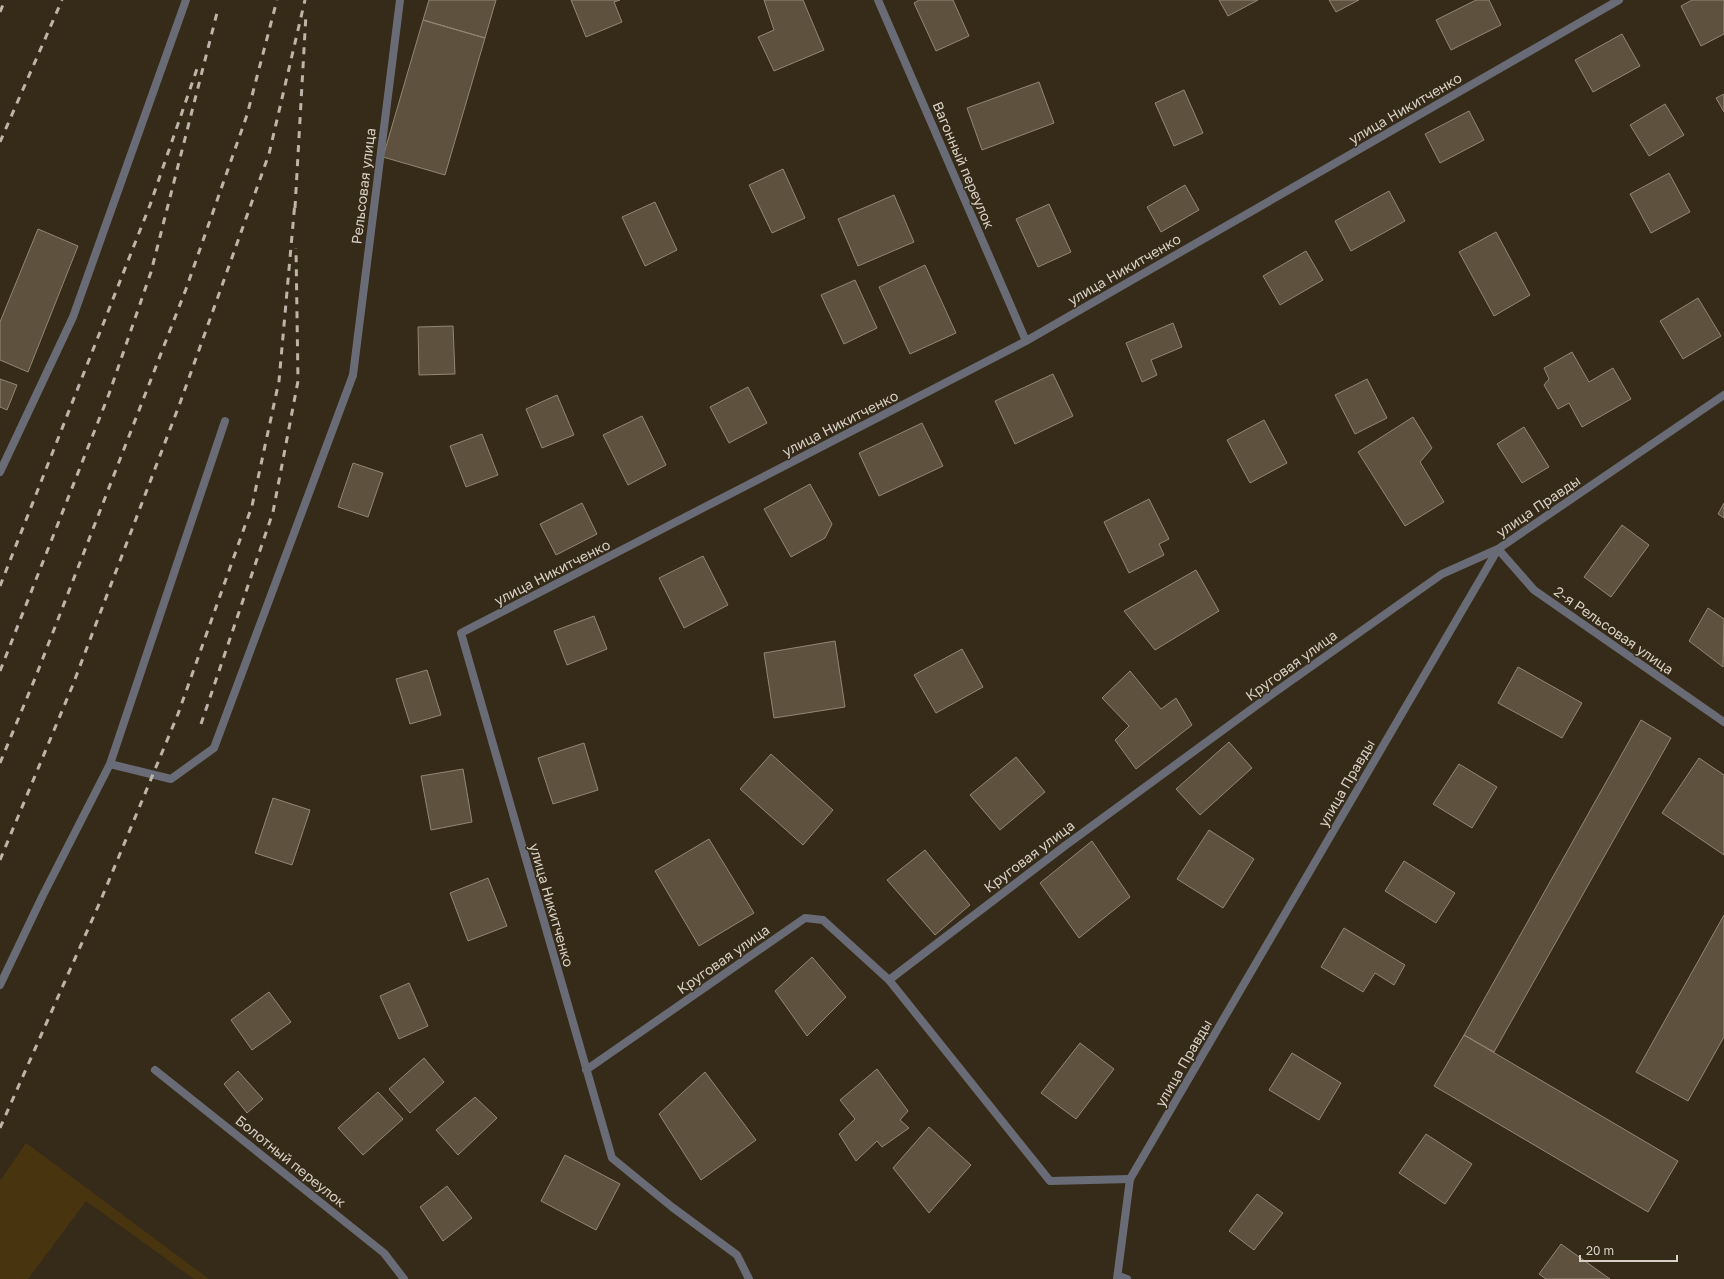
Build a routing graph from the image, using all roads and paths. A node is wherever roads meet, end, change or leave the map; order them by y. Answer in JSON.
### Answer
{"nodes":[{"id":1,"x":186,"y":0,"type":"edge"},
{"id":2,"x":400,"y":0,"type":"edge"},
{"id":3,"x":878,"y":0,"type":"edge"},
{"id":4,"x":1619,"y":0,"type":"edge"},
{"id":5,"x":1026,"y":341,"type":"junction"},
{"id":6,"x":1724,"y":395,"type":"edge"},
{"id":7,"x":225,"y":421,"type":"dead end"},
{"id":8,"x":0,"y":472,"type":"edge"},
{"id":9,"x":1498,"y":549,"type":"junction"},
{"id":10,"x":1724,"y":722,"type":"edge"},
{"id":11,"x":110,"y":764,"type":"junction"},
{"id":12,"x":889,"y":980,"type":"junction"},
{"id":13,"x":0,"y":985,"type":"edge"},
{"id":14,"x":155,"y":1070,"type":"dead end"},
{"id":15,"x":586,"y":1070,"type":"junction"},
{"id":16,"x":1130,"y":1179,"type":"junction"},
{"id":17,"x":1118,"y":1278,"type":"edge"},
{"id":18,"x":404,"y":1279,"type":"edge"},
{"id":19,"x":749,"y":1279,"type":"edge"},
{"id":20,"x":1127,"y":1279,"type":"edge"}],
"edges":[{"from":1,"to":8,"type":"street"},
{"from":2,"to":11,"type":"street","name":"Рельсовая улица"},
{"from":3,"to":5,"type":"street","name":"Вагонный переулок"},
{"from":4,"to":5,"type":"street","name":"улица Никитченко"},
{"from":5,"to":15,"type":"street","name":"улица Никитченко"},
{"from":6,"to":9,"type":"street","name":"улица Правды"},
{"from":7,"to":11,"type":"street"},
{"from":9,"to":10,"type":"street","name":"2-я Рельсовая улица"},
{"from":9,"to":12,"type":"street","name":"Круговая улица"},
{"from":9,"to":16,"type":"street","name":"улица Правды"},
{"from":11,"to":13,"type":"street"},
{"from":12,"to":15,"type":"street","name":"Круговая улица"},
{"from":12,"to":16,"type":"street"},
{"from":14,"to":18,"type":"street","name":"Болотный переулок"},
{"from":15,"to":19,"type":"street"},
{"from":16,"to":17,"type":"street","name":"улица Правды"},
{"from":17,"to":20,"type":"street"}]}
